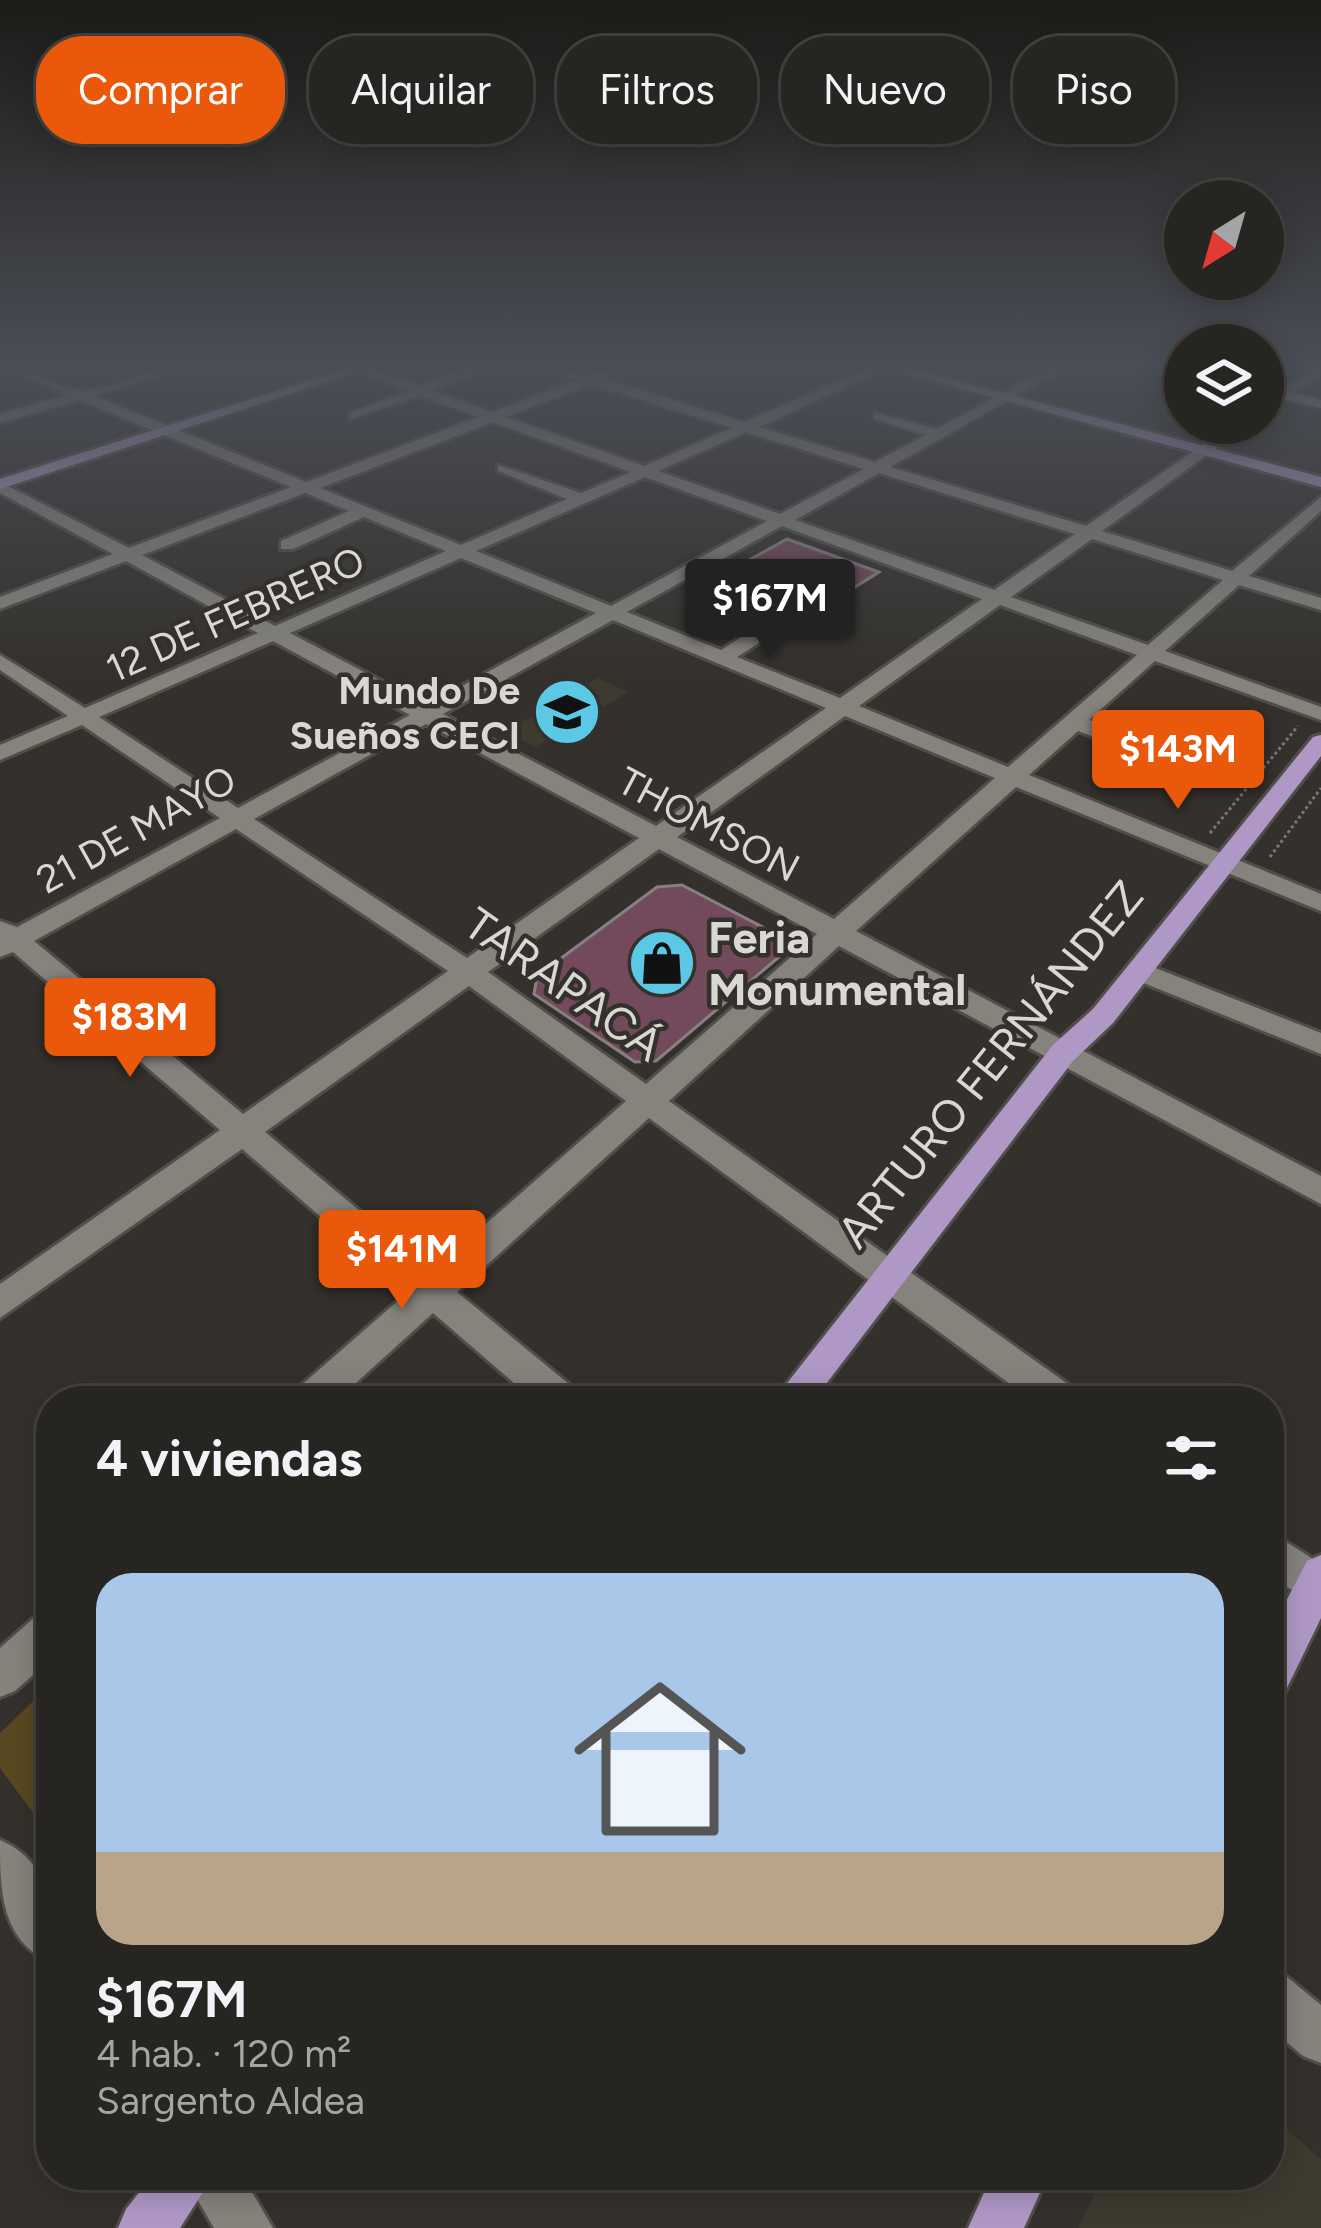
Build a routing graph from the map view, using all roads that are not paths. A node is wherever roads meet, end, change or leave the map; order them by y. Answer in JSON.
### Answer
{"nodes":[{"id":1,"x":58,"y":467,"type":"edge"},
{"id":2,"x":251,"y":467,"type":"edge"},
{"id":3,"x":358,"y":467,"type":"edge"},
{"id":4,"x":635,"y":467,"type":"edge"},
{"id":5,"x":655,"y":467,"type":"edge"},
{"id":6,"x":874,"y":467,"type":"edge"},
{"id":7,"x":1182,"y":467,"type":"edge"},
{"id":8,"x":1264,"y":467,"type":"edge"},
{"id":9,"x":503,"y":468,"type":"dead end"},
{"id":10,"x":877,"y":468,"type":"junction"},
{"id":11,"x":646,"y":471,"type":"junction"},
{"id":12,"x":1321,"y":482,"type":"edge"},
{"id":13,"x":0,"y":486,"type":"edge"},
{"id":14,"x":303,"y":488,"type":"junction"},
{"id":15,"x":582,"y":499,"type":"junction"},
{"id":16,"x":1321,"y":502,"type":"edge"},
{"id":17,"x":362,"y":512,"type":"junction"},
{"id":18,"x":782,"y":519,"type":"junction"},
{"id":19,"x":1089,"y":533,"type":"junction"},
{"id":20,"x":286,"y":545,"type":"dead end"},
{"id":21,"x":460,"y":552,"type":"junction"},
{"id":22,"x":128,"y":555,"type":"junction"},
{"id":23,"x":1236,"y":578,"type":"junction"},
{"id":24,"x":999,"y":597,"type":"junction"},
{"id":25,"x":0,"y":603,"type":"edge"},
{"id":26,"x":1321,"y":604,"type":"edge"},
{"id":27,"x":611,"y":613,"type":"junction"},
{"id":28,"x":786,"y":617,"type":"dead end"},
{"id":29,"x":274,"y":633,"type":"junction"},
{"id":30,"x":1152,"y":652,"type":"junction"},
{"id":31,"x":722,"y":658,"type":"junction"},
{"id":32,"x":0,"y":661,"type":"edge"},
{"id":33,"x":844,"y":707,"type":"junction"},
{"id":34,"x":1316,"y":712,"type":"edge"},
{"id":35,"x":427,"y":714,"type":"junction"},
{"id":36,"x":83,"y":716,"type":"junction"},
{"id":37,"x":1074,"y":722,"type":"junction"},
{"id":38,"x":1321,"y":742,"type":"edge"},
{"id":39,"x":0,"y":753,"type":"edge"},
{"id":40,"x":1184,"y":762,"type":"dead end"},
{"id":41,"x":1013,"y":776,"type":"junction"},
{"id":42,"x":236,"y":819,"type":"junction"},
{"id":43,"x":660,"y":838,"type":"junction"},
{"id":44,"x":1226,"y":864,"type":"junction"},
{"id":45,"x":1321,"y":902,"type":"edge"},
{"id":46,"x":837,"y":933,"type":"junction"},
{"id":47,"x":5,"y":939,"type":"edge"},
{"id":48,"x":1139,"y":971,"type":"junction"},
{"id":49,"x":470,"y":973,"type":"junction"},
{"id":50,"x":1321,"y":1044,"type":"edge"},
{"id":51,"x":1063,"y":1053,"type":"junction"},
{"id":52,"x":647,"y":1101,"type":"junction"},
{"id":53,"x":244,"y":1133,"type":"junction"},
{"id":54,"x":1321,"y":1191,"type":"edge"},
{"id":55,"x":889,"y":1276,"type":"junction"},
{"id":56,"x":433,"y":1292,"type":"junction"},
{"id":57,"x":0,"y":1304,"type":"edge"},
{"id":58,"x":327,"y":1386,"type":"edge"},
{"id":59,"x":544,"y":1386,"type":"edge"},
{"id":60,"x":803,"y":1386,"type":"edge"},
{"id":61,"x":1041,"y":1386,"type":"edge"},
{"id":62,"x":1284,"y":1561,"type":"edge"},
{"id":63,"x":1319,"y":1583,"type":"edge"},
{"id":64,"x":36,"y":1644,"type":"edge"},
{"id":65,"x":1284,"y":1650,"type":"edge"},
{"id":66,"x":0,"y":1676,"type":"edge"},
{"id":67,"x":0,"y":1863,"type":"edge"},
{"id":68,"x":36,"y":1917,"type":"edge"},
{"id":69,"x":1284,"y":2007,"type":"edge"},
{"id":70,"x":1321,"y":2038,"type":"edge"},
{"id":71,"x":175,"y":2190,"type":"edge"},
{"id":72,"x":220,"y":2190,"type":"edge"},
{"id":73,"x":1013,"y":2190,"type":"edge"},
{"id":74,"x":145,"y":2228,"type":"edge"},
{"id":75,"x":246,"y":2228,"type":"edge"},
{"id":76,"x":994,"y":2228,"type":"edge"}],
"edges":[{"from":1,"to":13,"type":"main road"},
{"from":2,"to":14,"type":"street"},
{"from":3,"to":14,"type":"street"},
{"from":4,"to":11,"type":"street"},
{"from":5,"to":11,"type":"street","name":"12 DE FEBRERO"},
{"from":6,"to":10,"type":"street"},
{"from":7,"to":19,"type":"street"},
{"from":8,"to":12,"type":"main road"},
{"from":9,"to":15,"type":"street"},
{"from":10,"to":18,"type":"street","name":"21 DE MAYO"},
{"from":10,"to":19,"type":"street"},
{"from":11,"to":15,"type":"street","name":"12 DE FEBRERO"},
{"from":11,"to":18,"type":"street"},
{"from":13,"to":22,"type":"street","name":"THOMSON"},
{"from":14,"to":17,"type":"street"},
{"from":14,"to":22,"type":"street"},
{"from":15,"to":21,"type":"street","name":"12 DE FEBRERO"},
{"from":16,"to":23,"type":"street"},
{"from":17,"to":20,"type":"street"},
{"from":17,"to":21,"type":"street"},
{"from":18,"to":24,"type":"street"},
{"from":18,"to":27,"type":"street","name":"21 DE MAYO"},
{"from":19,"to":23,"type":"street"},
{"from":19,"to":24,"type":"street"},
{"from":21,"to":27,"type":"street"},
{"from":21,"to":29,"type":"street","name":"12 DE FEBRERO"},
{"from":22,"to":25,"type":"street"},
{"from":22,"to":29,"type":"street","name":"THOMSON"},
{"from":23,"to":26,"type":"street"},
{"from":23,"to":30,"type":"street"},
{"from":24,"to":30,"type":"street"},
{"from":24,"to":33,"type":"street"},
{"from":27,"to":31,"type":"street"},
{"from":27,"to":35,"type":"street","name":"21 DE MAYO"},
{"from":28,"to":31,"type":"street"},
{"from":29,"to":35,"type":"street","name":"THOMSON"},
{"from":29,"to":36,"type":"street","name":"12 DE FEBRERO"},
{"from":30,"to":34,"type":"street"},
{"from":30,"to":37,"type":"street"},
{"from":31,"to":33,"type":"street"},
{"from":32,"to":36,"type":"street","name":"TARAPACÁ"},
{"from":33,"to":41,"type":"street"},
{"from":33,"to":43,"type":"street"},
{"from":35,"to":42,"type":"street","name":"21 DE MAYO"},
{"from":35,"to":43,"type":"street","name":"THOMSON"},
{"from":36,"to":39,"type":"street","name":"12 DE FEBRERO"},
{"from":36,"to":42,"type":"street","name":"TARAPACÁ"},
{"from":37,"to":40,"type":"street"},
{"from":37,"to":41,"type":"street"},
{"from":38,"to":44,"type":"main road","name":"ARTURO FERNÁNDEZ"},
{"from":41,"to":44,"type":"street"},
{"from":41,"to":46,"type":"street"},
{"from":42,"to":47,"type":"street","name":"21 DE MAYO"},
{"from":42,"to":49,"type":"street","name":"TARAPACÁ"},
{"from":43,"to":46,"type":"street","name":"THOMSON"},
{"from":43,"to":49,"type":"street"},
{"from":44,"to":45,"type":"street"},
{"from":44,"to":48,"type":"main road","name":"ARTURO FERNÁNDEZ"},
{"from":46,"to":51,"type":"street","name":"THOMSON"},
{"from":46,"to":52,"type":"street"},
{"from":47,"to":53,"type":"street"},
{"from":48,"to":50,"type":"street"},
{"from":48,"to":51,"type":"main road","name":"ARTURO FERNÁNDEZ"},
{"from":49,"to":52,"type":"street","name":"TARAPACÁ"},
{"from":49,"to":53,"type":"street"},
{"from":51,"to":54,"type":"street","name":"THOMSON"},
{"from":51,"to":55,"type":"main road","name":"ARTURO FERNÁNDEZ"},
{"from":52,"to":55,"type":"street","name":"TARAPACÁ"},
{"from":52,"to":56,"type":"street"},
{"from":53,"to":56,"type":"street"},
{"from":53,"to":57,"type":"street"},
{"from":55,"to":60,"type":"main road","name":"ARTURO FERNÁNDEZ"},
{"from":55,"to":61,"type":"street","name":"TARAPACÁ"},
{"from":56,"to":58,"type":"street"},
{"from":56,"to":59,"type":"street"},
{"from":62,"to":63,"type":"street"},
{"from":63,"to":65,"type":"main road"},
{"from":64,"to":66,"type":"street"},
{"from":67,"to":68,"type":"street"},
{"from":69,"to":70,"type":"street"},
{"from":71,"to":74,"type":"main road"},
{"from":72,"to":75,"type":"street"},
{"from":73,"to":76,"type":"main road"}]}
